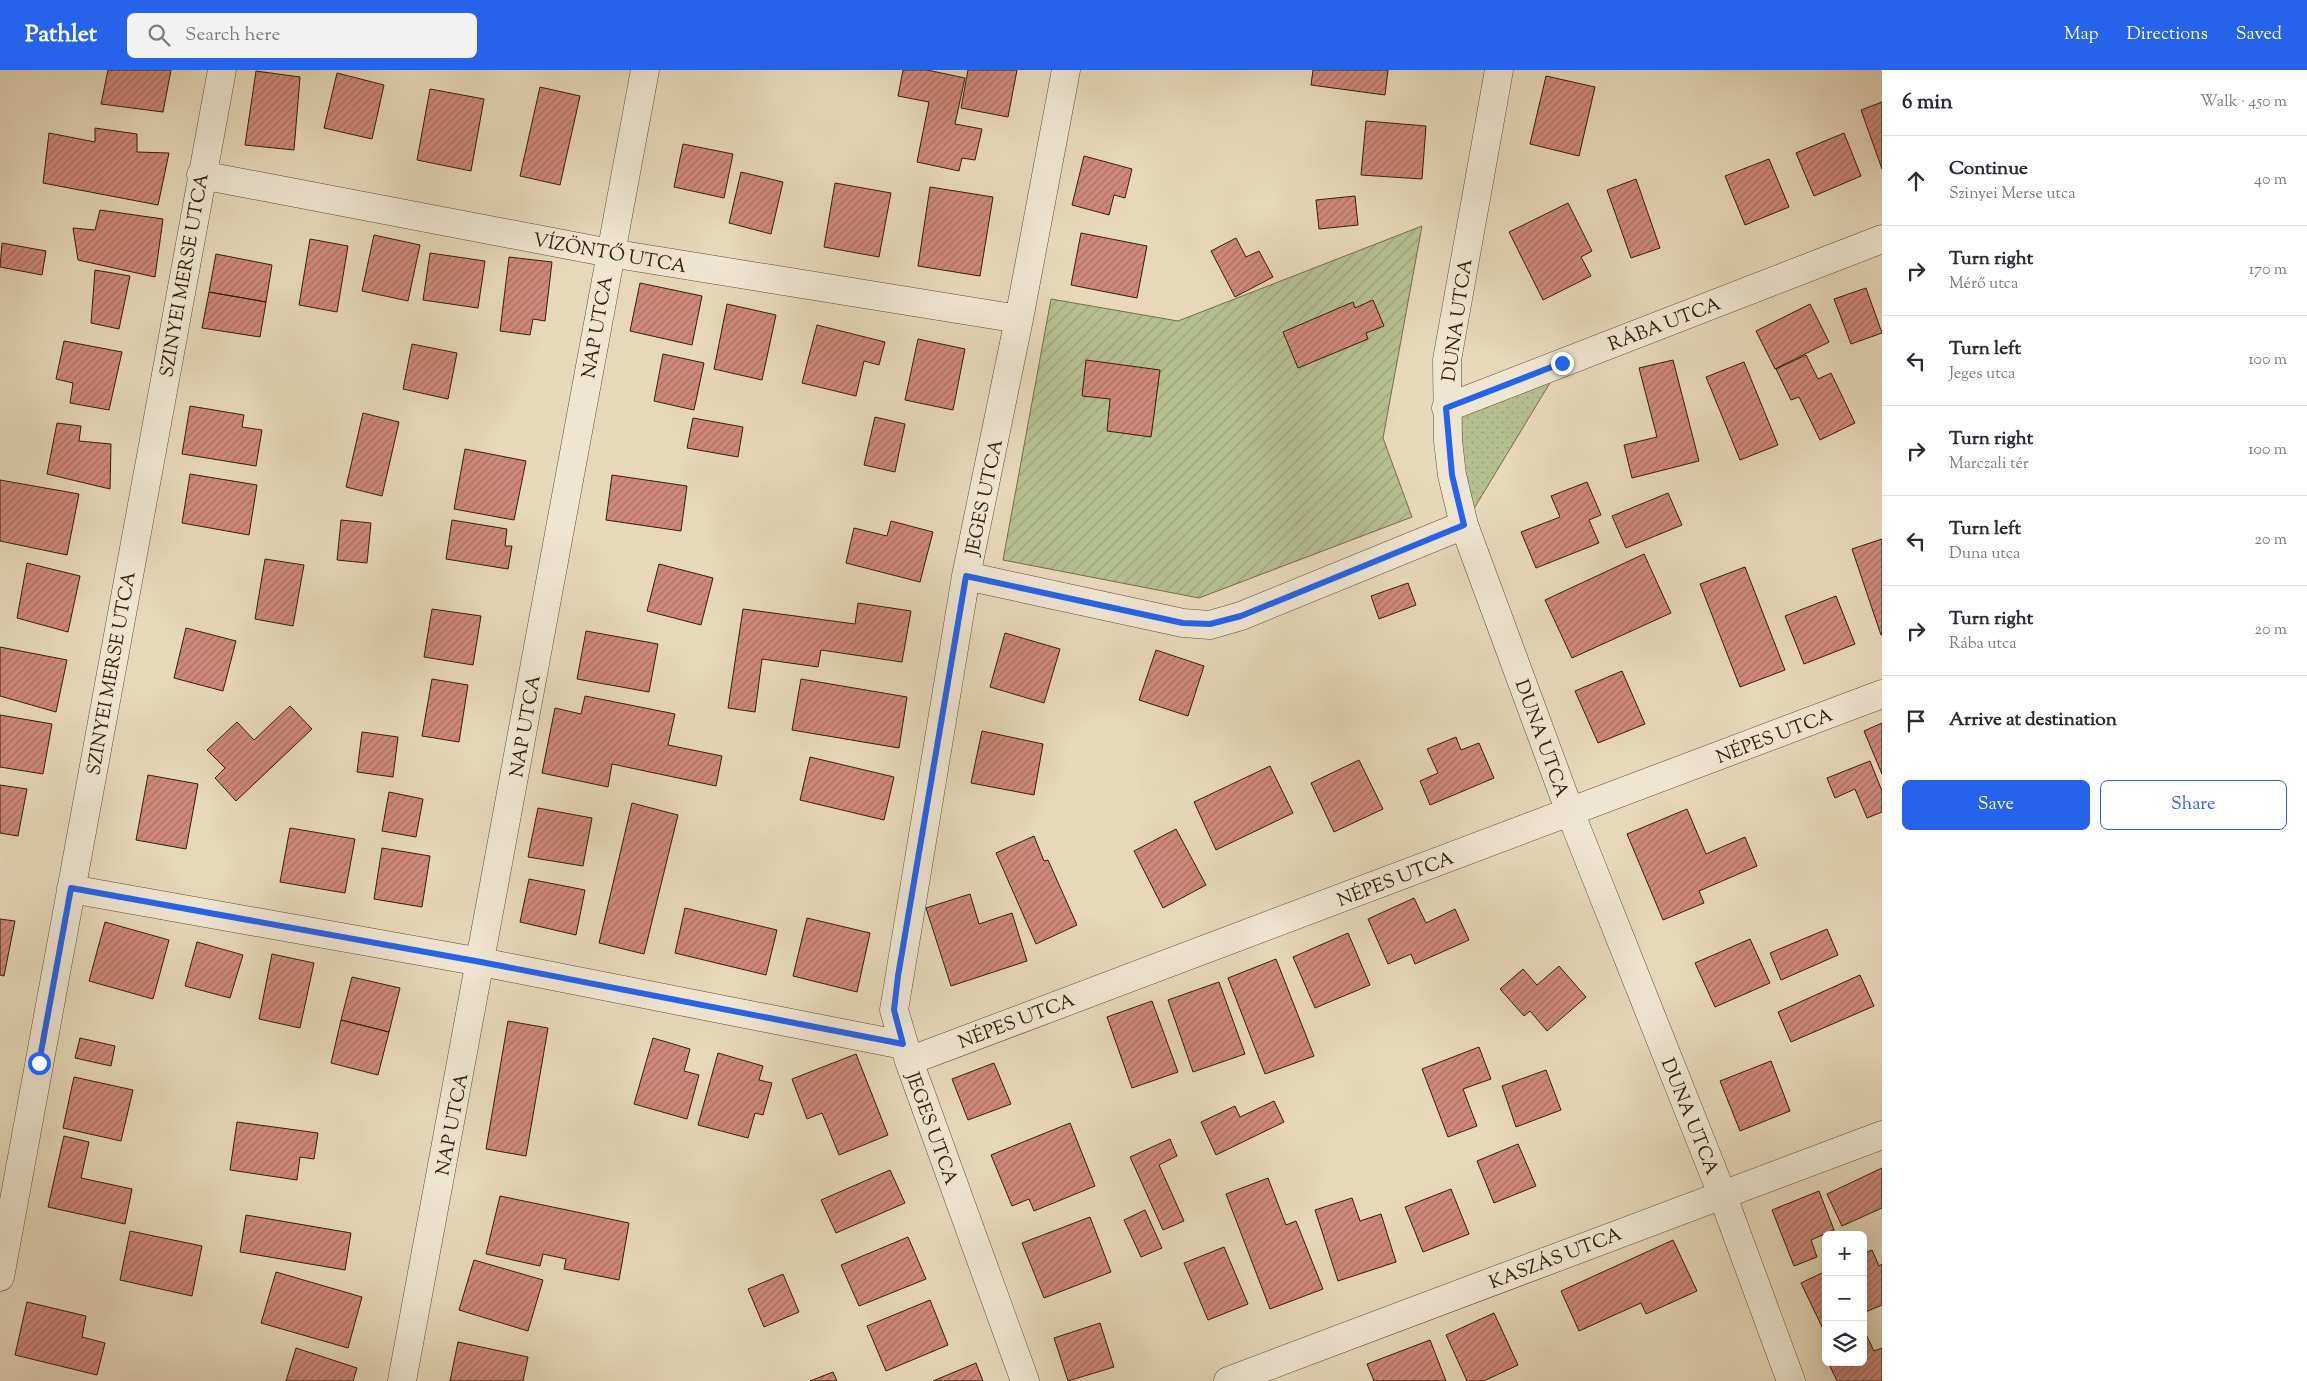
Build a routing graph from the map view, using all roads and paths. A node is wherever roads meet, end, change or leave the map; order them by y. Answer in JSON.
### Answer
{"nodes":[{"id":1,"x":222,"y":70,"type":"edge"},
{"id":2,"x":645,"y":70,"type":"edge"},
{"id":3,"x":1066,"y":70,"type":"edge"},
{"id":4,"x":1499,"y":70,"type":"edge"},
{"id":5,"x":202,"y":175,"type":"junction"},
{"id":6,"x":1882,"y":239,"type":"edge"},
{"id":7,"x":610,"y":253,"type":"junction"},
{"id":8,"x":1019,"y":319,"type":"junction"},
{"id":9,"x":1446,"y":408,"type":"junction"},
{"id":10,"x":1464,"y":525,"type":"junction"},
{"id":11,"x":966,"y":576,"type":"junction"},
{"id":12,"x":1882,"y":694,"type":"edge"},
{"id":13,"x":1570,"y":812,"type":"junction"},
{"id":14,"x":71,"y":888,"type":"junction"},
{"id":15,"x":481,"y":962,"type":"junction"},
{"id":16,"x":906,"y":1053,"type":"junction"},
{"id":17,"x":1882,"y":1134,"type":"edge"},
{"id":18,"x":1722,"y":1194,"type":"junction"},
{"id":19,"x":0,"y":1277,"type":"edge"},
{"id":20,"x":402,"y":1381,"type":"edge"},
{"id":21,"x":1025,"y":1381,"type":"edge"},
{"id":22,"x":1228,"y":1381,"type":"edge"},
{"id":23,"x":1791,"y":1381,"type":"edge"}],
"edges":[{"from":1,"to":5,"type":"street","name":"SZINYEI MERSE UTCA"},
{"from":2,"to":7,"type":"street","name":"NAP UTCA"},
{"from":3,"to":8,"type":"street","name":"JEGES UTCA"},
{"from":4,"to":9,"type":"street","name":"DUNA UTCA"},
{"from":5,"to":7,"type":"street","name":"VÍZÖNTŐ UTCA"},
{"from":5,"to":14,"type":"street","name":"SZINYEI MERSE UTCA"},
{"from":6,"to":9,"type":"street","name":"RÁBA UTCA"},
{"from":7,"to":8,"type":"street","name":"VÍZÖNTŐ UTCA"},
{"from":7,"to":15,"type":"street","name":"NAP UTCA"},
{"from":8,"to":11,"type":"street","name":"JEGES UTCA"},
{"from":9,"to":10,"type":"street","name":"DUNA UTCA"},
{"from":10,"to":11,"type":"street"},
{"from":10,"to":13,"type":"street","name":"DUNA UTCA"},
{"from":11,"to":16,"type":"street","name":"JEGES UTCA"},
{"from":12,"to":13,"type":"street","name":"NÉPES UTCA"},
{"from":13,"to":16,"type":"street","name":"NÉPES UTCA"},
{"from":13,"to":18,"type":"street","name":"DUNA UTCA"},
{"from":14,"to":15,"type":"street"},
{"from":14,"to":19,"type":"street","name":"SZINYEI MERSE UTCA"},
{"from":15,"to":16,"type":"street"},
{"from":15,"to":20,"type":"street","name":"NAP UTCA"},
{"from":16,"to":21,"type":"street","name":"JEGES UTCA"},
{"from":17,"to":18,"type":"street","name":"KASZÁS UTCA"},
{"from":18,"to":22,"type":"street","name":"KASZÁS UTCA"},
{"from":18,"to":23,"type":"street","name":"DUNA UTCA"}]}
